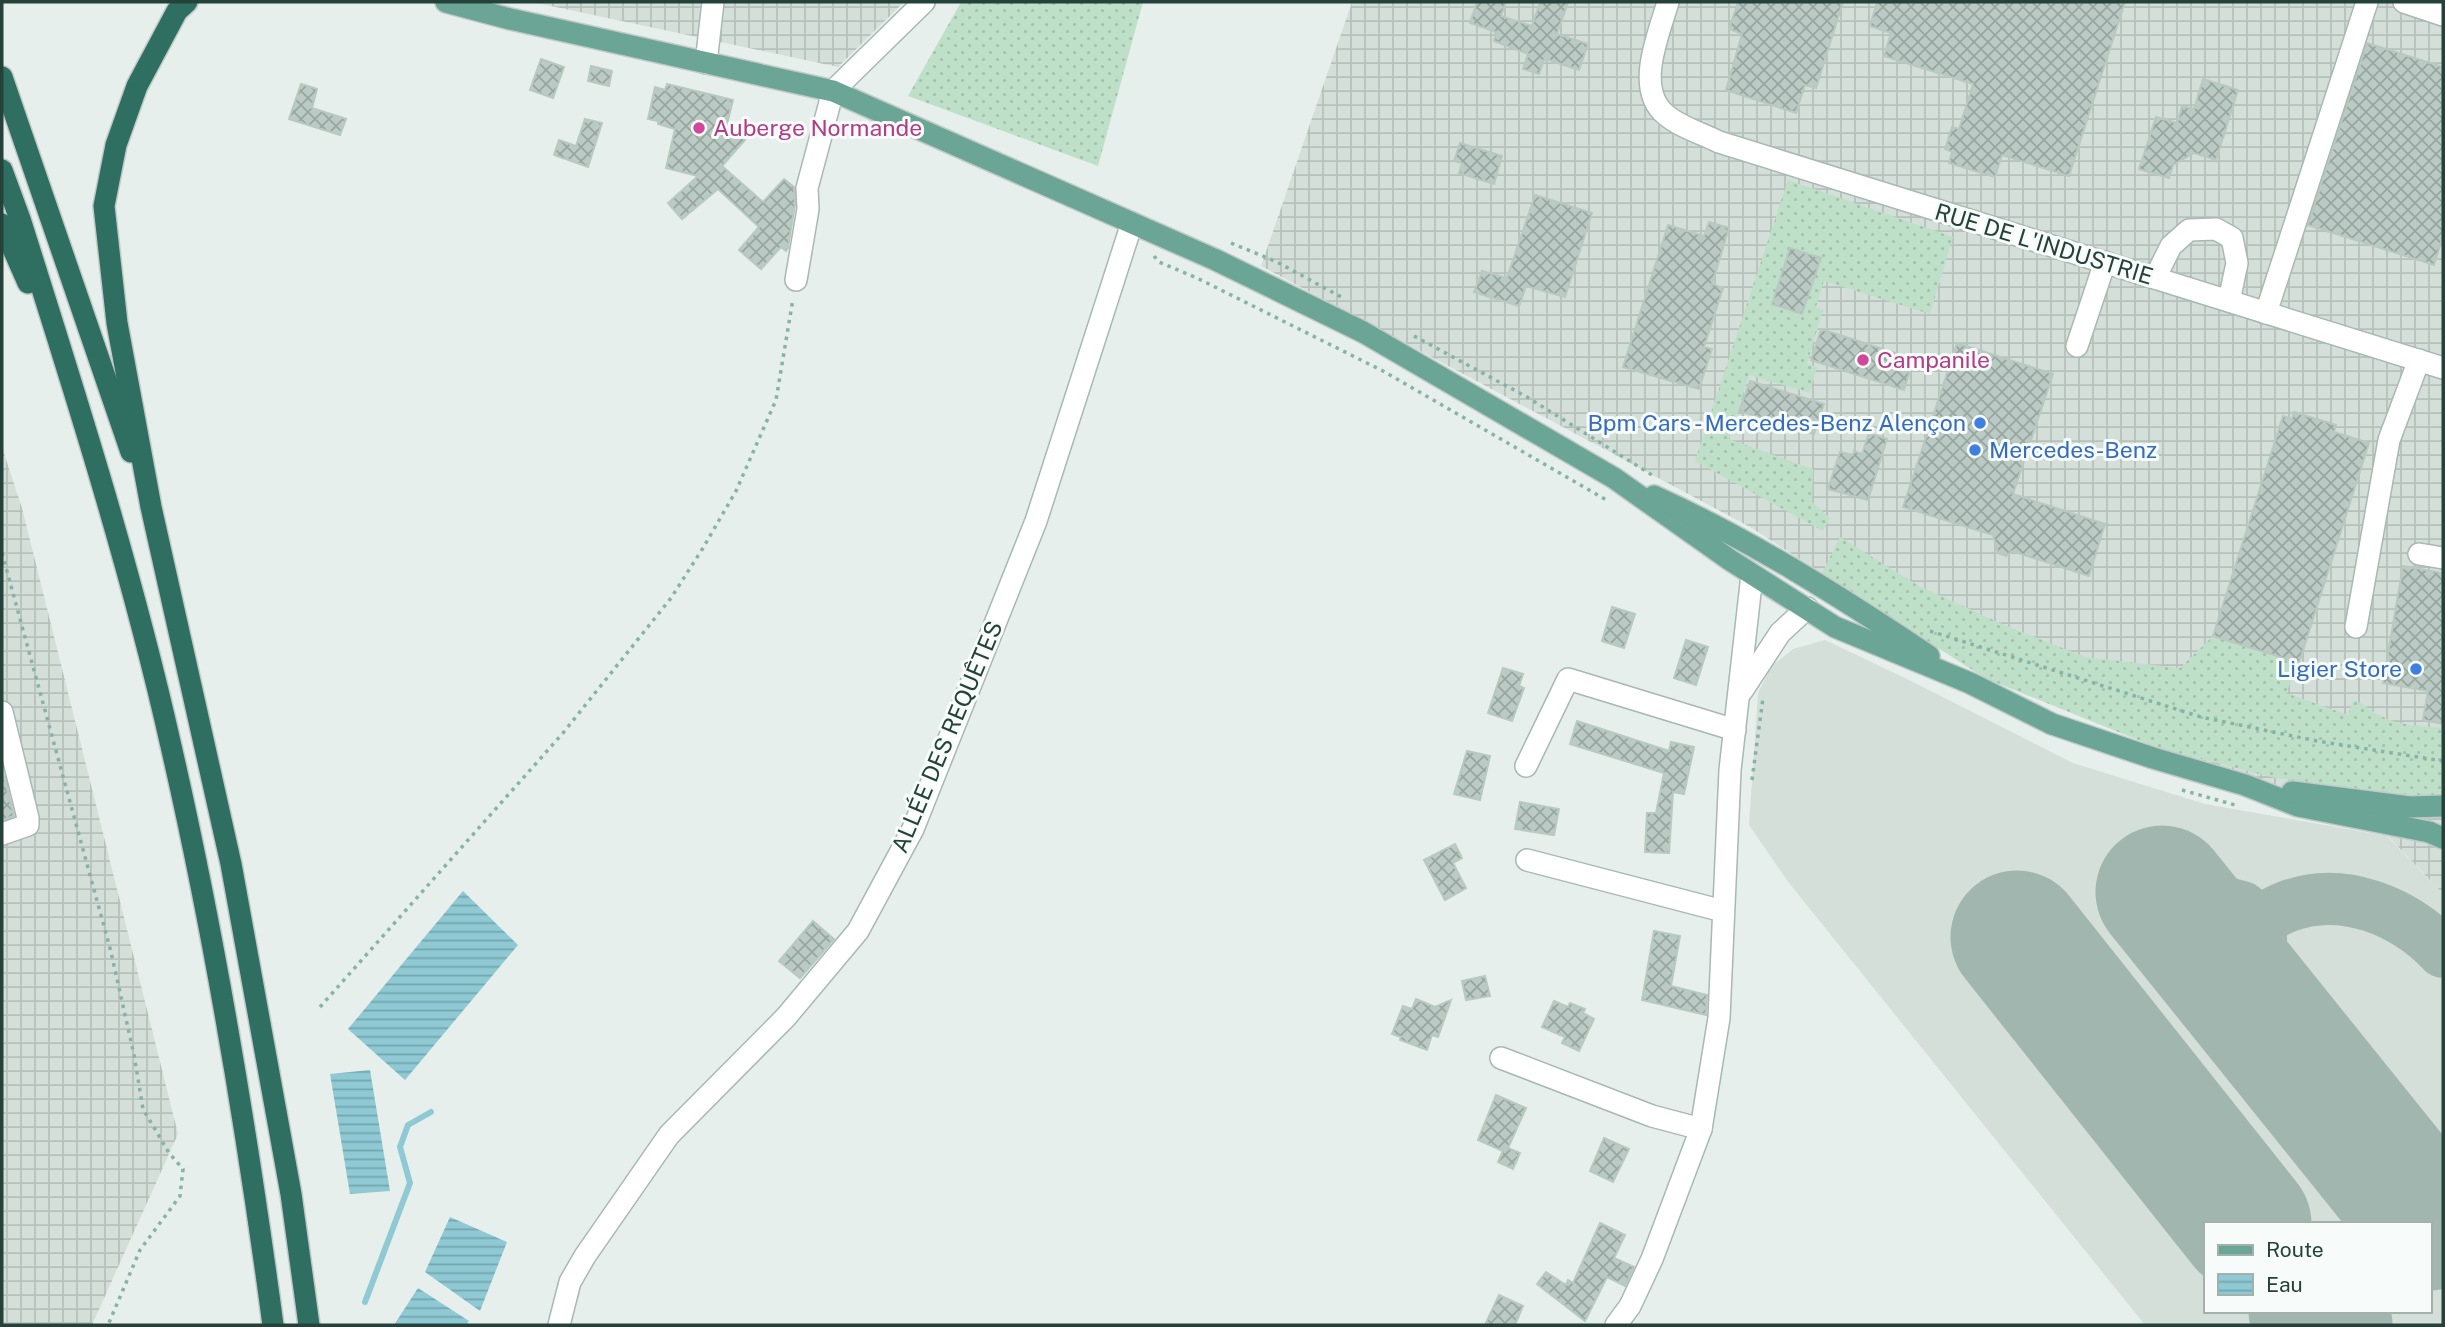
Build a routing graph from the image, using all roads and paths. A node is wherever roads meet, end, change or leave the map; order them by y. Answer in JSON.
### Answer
{"nodes":[{"id":1,"x":187,"y":2,"type":"edge"},
{"id":2,"x":446,"y":2,"type":"edge"},
{"id":3,"x":713,"y":2,"type":"edge"},
{"id":4,"x":924,"y":2,"type":"edge"},
{"id":5,"x":1668,"y":2,"type":"edge"},
{"id":6,"x":2367,"y":2,"type":"edge"},
{"id":7,"x":2404,"y":2,"type":"edge"},
{"id":8,"x":2443,"y":15,"type":"edge"},
{"id":9,"x":706,"y":62,"type":"junction"},
{"id":10,"x":2,"y":77,"type":"edge"},
{"id":11,"x":832,"y":91,"type":"junction"},
{"id":12,"x":2,"y":170,"type":"edge"},
{"id":13,"x":2,"y":223,"type":"edge"},
{"id":14,"x":1139,"y":226,"type":"junction"},
{"id":15,"x":2105,"y":262,"type":"junction"},
{"id":16,"x":2155,"y":278,"type":"junction"},
{"id":17,"x":796,"y":279,"type":"joint"},
{"id":18,"x":2229,"y":301,"type":"junction"},
{"id":19,"x":2266,"y":313,"type":"junction"},
{"id":20,"x":2077,"y":346,"type":"dead end"},
{"id":21,"x":2419,"y":360,"type":"junction"},
{"id":22,"x":2443,"y":368,"type":"edge"},
{"id":23,"x":72,"y":384,"type":"junction"},
{"id":24,"x":1614,"y":478,"type":"junction"},
{"id":25,"x":1611,"y":502,"type":"dead end"},
{"id":26,"x":151,"y":507,"type":"junction"},
{"id":27,"x":2,"y":552,"type":"edge"},
{"id":28,"x":2418,"y":554,"type":"dead end"},
{"id":29,"x":2443,"y":558,"type":"edge"},
{"id":30,"x":1752,"y":575,"type":"junction"},
{"id":31,"x":1836,"y":595,"type":"junction"},
{"id":32,"x":1807,"y":608,"type":"junction"},
{"id":33,"x":2356,"y":627,"type":"dead end"},
{"id":34,"x":1924,"y":629,"type":"dead end"},
{"id":35,"x":1970,"y":683,"type":"junction"},
{"id":36,"x":1739,"y":696,"type":"junction"},
{"id":37,"x":2,"y":712,"type":"edge"},
{"id":38,"x":1735,"y":730,"type":"junction"},
{"id":39,"x":2443,"y":760,"type":"edge"},
{"id":40,"x":1526,"y":766,"type":"dead end"},
{"id":41,"x":2245,"y":785,"type":"junction"},
{"id":42,"x":2443,"y":806,"type":"edge"},
{"id":43,"x":2,"y":834,"type":"edge"},
{"id":44,"x":2443,"y":838,"type":"edge"},
{"id":45,"x":1527,"y":860,"type":"dead end"},
{"id":46,"x":1723,"y":911,"type":"junction"},
{"id":47,"x":320,"y":1007,"type":"dead end"},
{"id":48,"x":1501,"y":1058,"type":"dead end"},
{"id":49,"x":1701,"y":1129,"type":"junction"},
{"id":50,"x":108,"y":1325,"type":"edge"},
{"id":51,"x":274,"y":1325,"type":"edge"},
{"id":52,"x":309,"y":1325,"type":"edge"},
{"id":53,"x":559,"y":1325,"type":"edge"},
{"id":54,"x":1616,"y":1325,"type":"edge"}],
"edges":[{"from":1,"to":26,"type":"highway"},
{"from":2,"to":9,"type":"main road"},
{"from":3,"to":9,"type":"street"},
{"from":4,"to":11,"type":"street"},
{"from":5,"to":15,"type":"street","name":"RUE DE L'INDUSTRIE"},
{"from":6,"to":19,"type":"street"},
{"from":7,"to":8,"type":"street"},
{"from":9,"to":11,"type":"main road"},
{"from":10,"to":26,"type":"highway"},
{"from":11,"to":14,"type":"main road"},
{"from":11,"to":17,"type":"street"},
{"from":12,"to":23,"type":"highway"},
{"from":13,"to":23,"type":"highway"},
{"from":14,"to":24,"type":"main road"},
{"from":14,"to":25,"type":"path"},
{"from":14,"to":53,"type":"street","name":"ALLÉE DES REQUÊTES"},
{"from":15,"to":16,"type":"street","name":"RUE DE L'INDUSTRIE"},
{"from":15,"to":20,"type":"street"},
{"from":16,"to":18,"type":"street","name":"RUE DE L'INDUSTRIE"},
{"from":16,"to":18,"type":"street"},
{"from":17,"to":47,"type":"path"},
{"from":18,"to":19,"type":"street","name":"RUE DE L'INDUSTRIE"},
{"from":19,"to":21,"type":"street","name":"RUE DE L'INDUSTRIE"},
{"from":21,"to":22,"type":"street","name":"RUE DE L'INDUSTRIE"},
{"from":21,"to":33,"type":"street"},
{"from":23,"to":51,"type":"highway"},
{"from":24,"to":30,"type":"main road"},
{"from":24,"to":31,"type":"main road"},
{"from":26,"to":52,"type":"highway"},
{"from":27,"to":50,"type":"path"},
{"from":28,"to":29,"type":"street"},
{"from":30,"to":31,"type":"main road"},
{"from":30,"to":32,"type":"main road"},
{"from":30,"to":36,"type":"street"},
{"from":31,"to":35,"type":"main road"},
{"from":32,"to":35,"type":"main road"},
{"from":32,"to":36,"type":"street"},
{"from":34,"to":39,"type":"path"},
{"from":35,"to":41,"type":"main road"},
{"from":36,"to":38,"type":"street"},
{"from":37,"to":43,"type":"street"},
{"from":38,"to":40,"type":"street"},
{"from":38,"to":46,"type":"street"},
{"from":41,"to":42,"type":"main road"},
{"from":41,"to":44,"type":"main road"},
{"from":45,"to":46,"type":"street"},
{"from":46,"to":49,"type":"street"},
{"from":48,"to":49,"type":"street"},
{"from":49,"to":54,"type":"street"}]}
